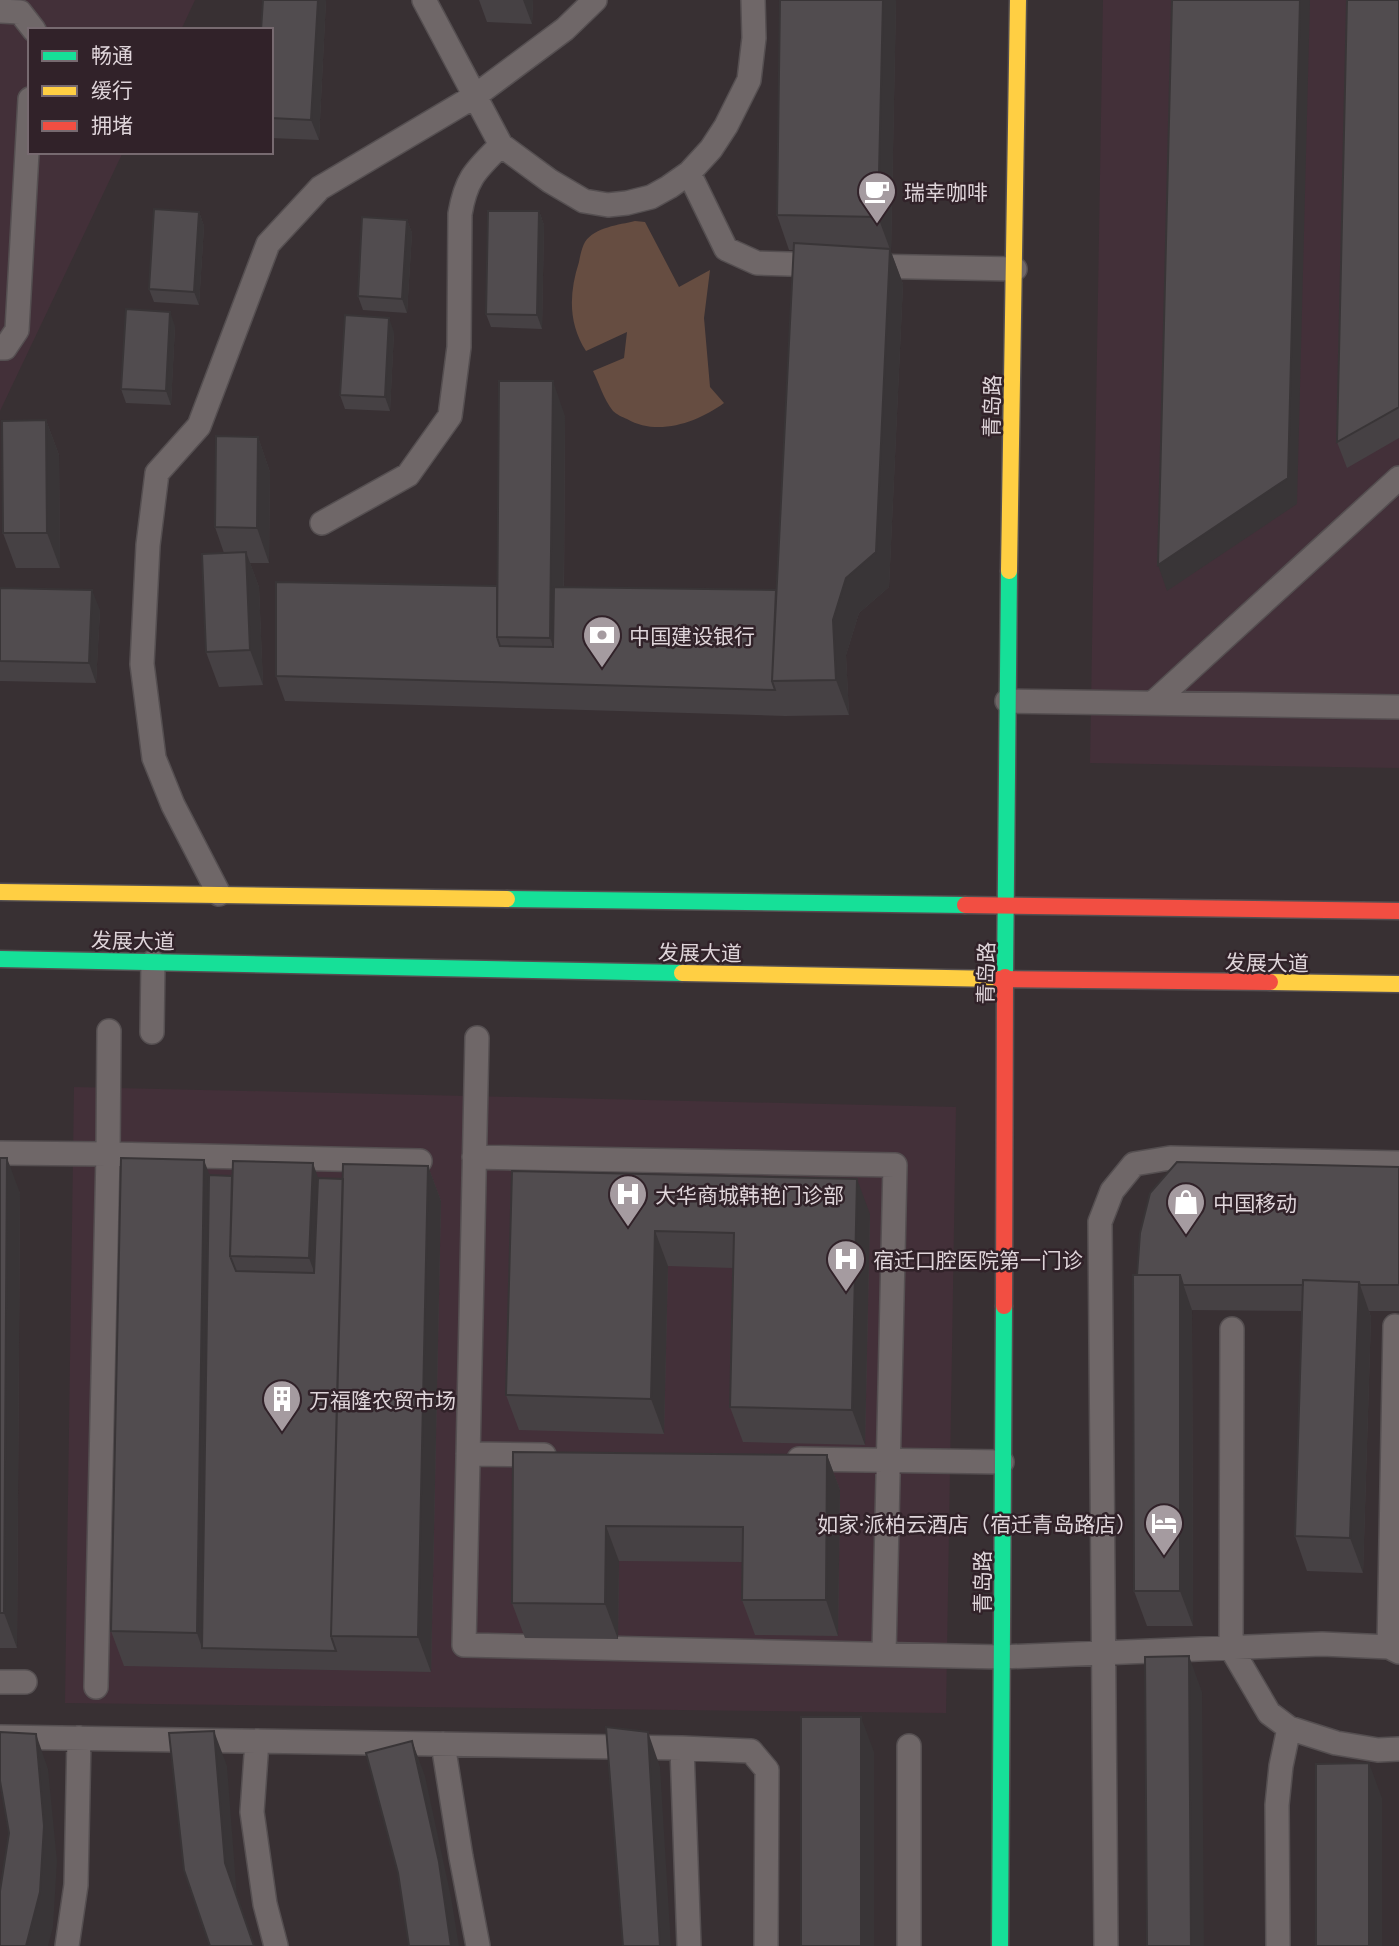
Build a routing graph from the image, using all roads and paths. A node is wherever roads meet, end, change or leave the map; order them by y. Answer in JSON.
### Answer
{"nodes":[{"id":1,"x":424,"y":0,"type":"edge"},
{"id":2,"x":595,"y":0,"type":"edge"},
{"id":3,"x":753,"y":0,"type":"edge"},
{"id":4,"x":1017,"y":0,"type":"edge"},
{"id":5,"x":0,"y":11,"type":"edge"},
{"id":6,"x":32,"y":28,"type":"edge"},
{"id":7,"x":475,"y":96,"type":"junction"},
{"id":8,"x":28,"y":135,"type":"edge"},
{"id":9,"x":501,"y":145,"type":"junction"},
{"id":10,"x":689,"y":173,"type":"junction"},
{"id":11,"x":1015,"y":269,"type":"junction"},
{"id":12,"x":2,"y":351,"type":"edge"},
{"id":13,"x":1399,"y":478,"type":"edge"},
{"id":14,"x":322,"y":523,"type":"dead end"},
{"id":15,"x":1007,"y":701,"type":"junction"},
{"id":16,"x":1153,"y":703,"type":"junction"},
{"id":17,"x":1399,"y":707,"type":"edge"},
{"id":18,"x":0,"y":892,"type":"edge"},
{"id":19,"x":219,"y":894,"type":"junction"},
{"id":20,"x":1006,"y":906,"type":"junction"},
{"id":21,"x":1399,"y":911,"type":"edge"},
{"id":22,"x":0,"y":959,"type":"edge"},
{"id":23,"x":153,"y":962,"type":"junction"},
{"id":24,"x":1006,"y":979,"type":"junction"},
{"id":25,"x":1399,"y":984,"type":"edge"},
{"id":26,"x":109,"y":1031,"type":"dead end"},
{"id":27,"x":152,"y":1032,"type":"dead end"},
{"id":28,"x":477,"y":1038,"type":"dead end"},
{"id":29,"x":0,"y":1153,"type":"edge"},
{"id":30,"x":108,"y":1154,"type":"junction"},
{"id":31,"x":474,"y":1157,"type":"junction"},
{"id":32,"x":420,"y":1161,"type":"dead end"},
{"id":33,"x":1399,"y":1163,"type":"edge"},
{"id":34,"x":1395,"y":1326,"type":"dead end"},
{"id":35,"x":1232,"y":1329,"type":"dead end"},
{"id":36,"x":468,"y":1454,"type":"junction"},
{"id":37,"x":563,"y":1456,"type":"edge"},
{"id":38,"x":780,"y":1459,"type":"edge"},
{"id":39,"x":889,"y":1460,"type":"junction"},
{"id":40,"x":1003,"y":1462,"type":"junction"},
{"id":41,"x":1231,"y":1648,"type":"junction"},
{"id":42,"x":1394,"y":1650,"type":"edge"},
{"id":43,"x":1103,"y":1653,"type":"junction"},
{"id":44,"x":884,"y":1654,"type":"junction"},
{"id":45,"x":1001,"y":1657,"type":"junction"},
{"id":46,"x":0,"y":1682,"type":"edge"},
{"id":47,"x":26,"y":1682,"type":"dead end"},
{"id":48,"x":96,"y":1687,"type":"dead end"},
{"id":49,"x":1289,"y":1728,"type":"junction"},
{"id":50,"x":0,"y":1737,"type":"edge"},
{"id":51,"x":79,"y":1738,"type":"junction"},
{"id":52,"x":257,"y":1741,"type":"junction"},
{"id":53,"x":443,"y":1744,"type":"junction"},
{"id":54,"x":909,"y":1746,"type":"dead end"},
{"id":55,"x":682,"y":1748,"type":"junction"},
{"id":56,"x":1399,"y":1749,"type":"edge"},
{"id":57,"x":67,"y":1946,"type":"edge"},
{"id":58,"x":276,"y":1946,"type":"edge"},
{"id":59,"x":478,"y":1946,"type":"edge"},
{"id":60,"x":689,"y":1946,"type":"edge"},
{"id":61,"x":766,"y":1946,"type":"edge"},
{"id":62,"x":909,"y":1946,"type":"edge"},
{"id":63,"x":1000,"y":1946,"type":"edge"},
{"id":64,"x":1106,"y":1946,"type":"edge"},
{"id":65,"x":1278,"y":1946,"type":"edge"}],
"edges":[{"from":1,"to":7,"type":"lane"},
{"from":2,"to":7,"type":"lane"},
{"from":3,"to":10,"type":"lane"},
{"from":4,"to":11,"type":"main road","name":"青岛路"},
{"from":5,"to":6,"type":"lane"},
{"from":7,"to":9,"type":"lane"},
{"from":7,"to":19,"type":"lane"},
{"from":8,"to":12,"type":"lane"},
{"from":9,"to":10,"type":"lane"},
{"from":9,"to":14,"type":"lane"},
{"from":10,"to":11,"type":"lane"},
{"from":11,"to":15,"type":"main road","name":"青岛路"},
{"from":13,"to":16,"type":"lane"},
{"from":15,"to":16,"type":"lane"},
{"from":15,"to":20,"type":"main road","name":"青岛路"},
{"from":16,"to":17,"type":"lane"},
{"from":18,"to":19,"type":"main road"},
{"from":19,"to":20,"type":"main road"},
{"from":20,"to":21,"type":"main road"},
{"from":20,"to":24,"type":"main road","name":"青岛路"},
{"from":22,"to":23,"type":"main road","name":"发展大道"},
{"from":23,"to":24,"type":"main road","name":"发展大道"},
{"from":23,"to":27,"type":"lane"},
{"from":24,"to":25,"type":"main road","name":"发展大道"},
{"from":24,"to":40,"type":"main road","name":"青岛路"},
{"from":26,"to":30,"type":"lane"},
{"from":28,"to":31,"type":"lane"},
{"from":29,"to":30,"type":"lane"},
{"from":30,"to":32,"type":"lane"},
{"from":30,"to":48,"type":"lane"},
{"from":31,"to":36,"type":"lane"},
{"from":31,"to":39,"type":"lane"},
{"from":33,"to":43,"type":"lane"},
{"from":34,"to":42,"type":"lane"},
{"from":35,"to":41,"type":"lane"},
{"from":36,"to":37,"type":"lane"},
{"from":36,"to":44,"type":"lane"},
{"from":38,"to":39,"type":"lane"},
{"from":39,"to":40,"type":"lane"},
{"from":39,"to":44,"type":"lane"},
{"from":40,"to":45,"type":"main road","name":"青岛路"},
{"from":41,"to":42,"type":"lane"},
{"from":41,"to":43,"type":"lane"},
{"from":41,"to":49,"type":"lane"},
{"from":43,"to":45,"type":"lane"},
{"from":43,"to":64,"type":"lane"},
{"from":44,"to":45,"type":"lane"},
{"from":45,"to":63,"type":"main road","name":"青岛路"},
{"from":46,"to":47,"type":"lane"},
{"from":49,"to":56,"type":"lane"},
{"from":49,"to":65,"type":"lane"},
{"from":50,"to":51,"type":"lane"},
{"from":51,"to":52,"type":"lane"},
{"from":51,"to":57,"type":"lane"},
{"from":52,"to":53,"type":"lane"},
{"from":52,"to":58,"type":"lane"},
{"from":53,"to":55,"type":"lane"},
{"from":53,"to":59,"type":"lane"},
{"from":54,"to":62,"type":"lane"},
{"from":55,"to":60,"type":"lane"},
{"from":55,"to":61,"type":"lane"}]}
